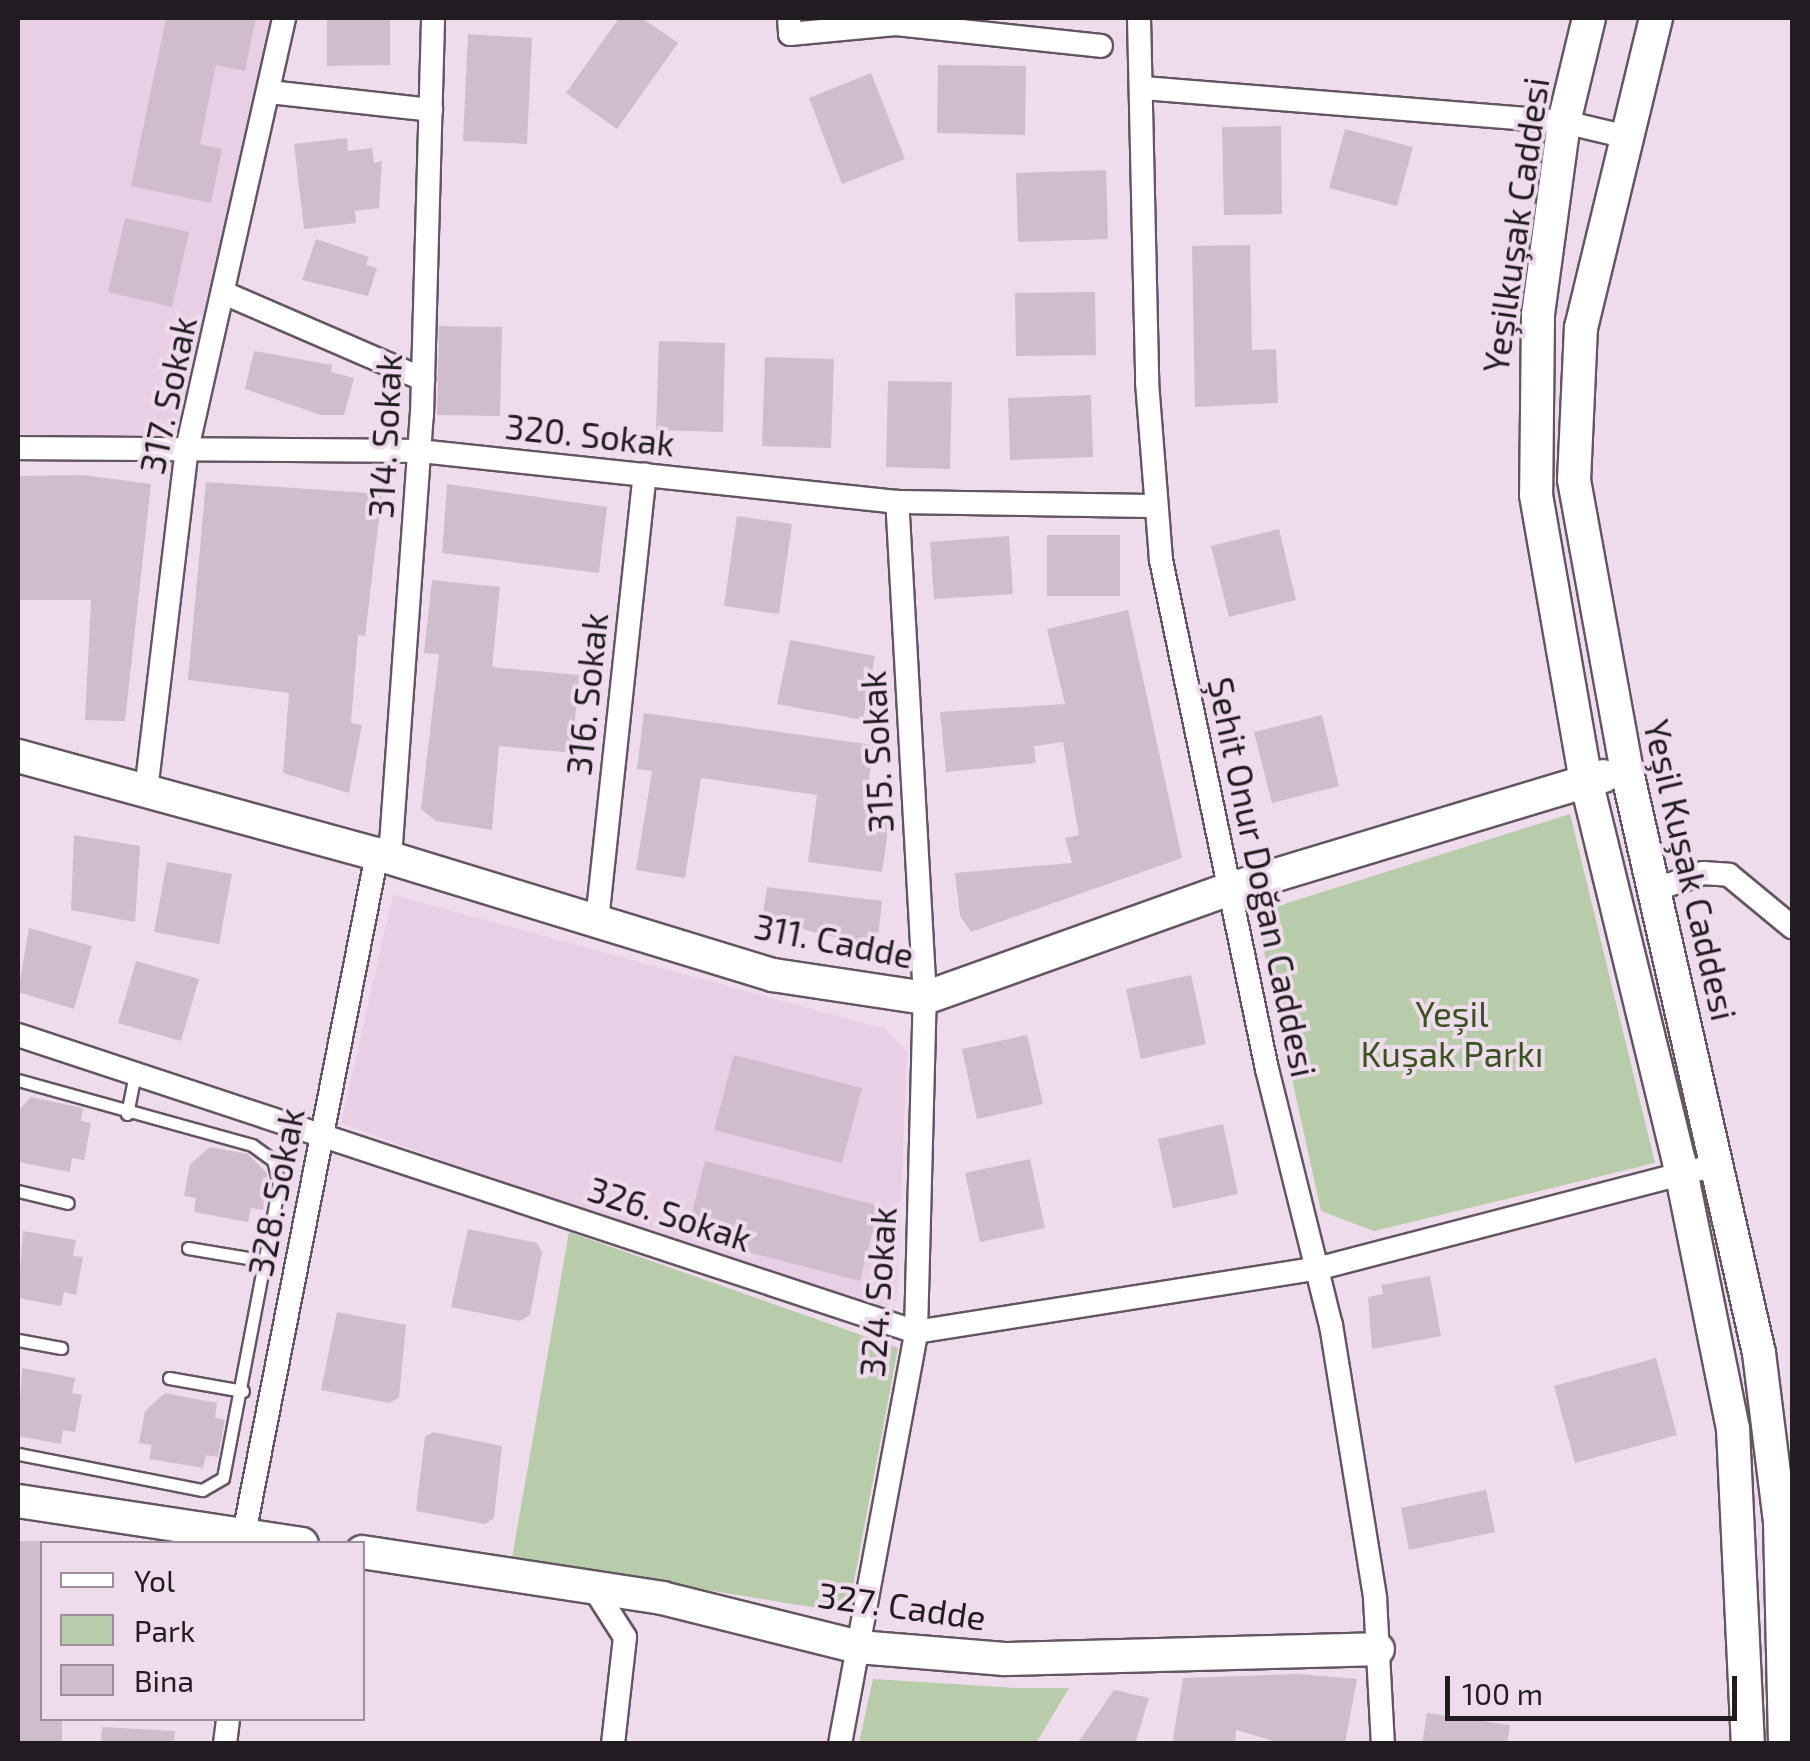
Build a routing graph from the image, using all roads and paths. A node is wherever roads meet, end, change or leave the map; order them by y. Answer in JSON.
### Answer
{"nodes":[{"id":1,"x":284,"y":18,"type":"edge"},
{"id":2,"x":433,"y":18,"type":"edge"},
{"id":3,"x":788,"y":18,"type":"edge"},
{"id":4,"x":1139,"y":18,"type":"edge"},
{"id":5,"x":1590,"y":18,"type":"edge"},
{"id":6,"x":1656,"y":18,"type":"edge"},
{"id":7,"x":1101,"y":46,"type":"dead end"},
{"id":8,"x":1143,"y":88,"type":"junction"},
{"id":9,"x":269,"y":92,"type":"junction"},
{"id":10,"x":430,"y":110,"type":"junction"},
{"id":11,"x":1564,"y":122,"type":"junction"},
{"id":12,"x":1623,"y":136,"type":"junction"},
{"id":13,"x":224,"y":293,"type":"junction"},
{"id":14,"x":423,"y":379,"type":"junction"},
{"id":15,"x":18,"y":448,"type":"edge"},
{"id":16,"x":187,"y":450,"type":"junction"},
{"id":17,"x":420,"y":451,"type":"junction"},
{"id":18,"x":644,"y":475,"type":"junction"},
{"id":19,"x":897,"y":502,"type":"junction"},
{"id":20,"x":1154,"y":506,"type":"junction"},
{"id":21,"x":18,"y":756,"type":"edge"},
{"id":22,"x":1585,"y":776,"type":"junction"},
{"id":23,"x":1628,"y":776,"type":"junction"},
{"id":24,"x":146,"y":791,"type":"junction"},
{"id":25,"x":383,"y":856,"type":"junction"},
{"id":26,"x":1234,"y":888,"type":"junction"},
{"id":27,"x":1654,"y":890,"type":"junction"},
{"id":28,"x":597,"y":921,"type":"junction"},
{"id":29,"x":1792,"y":928,"type":"edge"},
{"id":30,"x":926,"y":998,"type":"junction"},
{"id":31,"x":18,"y":1034,"type":"edge"},
{"id":32,"x":135,"y":1073,"type":"junction"},
{"id":33,"x":18,"y":1080,"type":"edge"},
{"id":34,"x":127,"y":1114,"type":"junction"},
{"id":35,"x":322,"y":1134,"type":"junction"},
{"id":36,"x":1718,"y":1164,"type":"junction"},
{"id":37,"x":1682,"y":1175,"type":"junction"},
{"id":38,"x":18,"y":1191,"type":"edge"},
{"id":39,"x":68,"y":1204,"type":"dead end"},
{"id":40,"x":188,"y":1248,"type":"dead end"},
{"id":41,"x":266,"y":1261,"type":"junction"},
{"id":42,"x":1316,"y":1269,"type":"junction"},
{"id":43,"x":916,"y":1332,"type":"junction"},
{"id":44,"x":18,"y":1340,"type":"edge"},
{"id":45,"x":61,"y":1348,"type":"dead end"},
{"id":46,"x":168,"y":1378,"type":"dead end"},
{"id":47,"x":243,"y":1392,"type":"junction"},
{"id":48,"x":18,"y":1454,"type":"edge"},
{"id":49,"x":18,"y":1502,"type":"edge"},
{"id":50,"x":243,"y":1539,"type":"edge"},
{"id":51,"x":365,"y":1552,"type":"edge"},
{"id":52,"x":1787,"y":1573,"type":"edge"},
{"id":53,"x":594,"y":1587,"type":"junction"},
{"id":54,"x":858,"y":1647,"type":"junction"},
{"id":55,"x":1378,"y":1649,"type":"junction"},
{"id":56,"x":613,"y":1744,"type":"edge"},
{"id":57,"x":840,"y":1744,"type":"edge"},
{"id":58,"x":1383,"y":1744,"type":"edge"},
{"id":59,"x":1748,"y":1744,"type":"edge"},
{"id":60,"x":1785,"y":1744,"type":"edge"}],
"edges":[{"from":1,"to":9,"type":"street","name":"317. Sokak"},
{"from":2,"to":10,"type":"street","name":"314. Sokak"},
{"from":3,"to":7,"type":"street"},
{"from":4,"to":8,"type":"street","name":"Şehit Onur Doğan Caddesi"},
{"from":5,"to":11,"type":"main road","name":"Yeşilkuşak Caddesi"},
{"from":6,"to":12,"type":"main road","name":"Yeşil Kuşak Caddesi"},
{"from":8,"to":11,"type":"street"},
{"from":8,"to":20,"type":"street","name":"Şehit Onur Doğan Caddesi"},
{"from":9,"to":10,"type":"street"},
{"from":9,"to":13,"type":"street","name":"317. Sokak"},
{"from":10,"to":14,"type":"street","name":"314. Sokak"},
{"from":11,"to":12,"type":"street"},
{"from":11,"to":22,"type":"main road","name":"Yeşilkuşak Caddesi"},
{"from":12,"to":23,"type":"main road","name":"Yeşil Kuşak Caddesi"},
{"from":13,"to":14,"type":"street"},
{"from":13,"to":16,"type":"street","name":"317. Sokak"},
{"from":14,"to":17,"type":"street","name":"314. Sokak"},
{"from":15,"to":16,"type":"street","name":"320. Sokak"},
{"from":16,"to":17,"type":"street","name":"320. Sokak"},
{"from":16,"to":24,"type":"street","name":"317. Sokak"},
{"from":17,"to":18,"type":"street","name":"320. Sokak"},
{"from":17,"to":25,"type":"street","name":"314. Sokak"},
{"from":18,"to":19,"type":"street","name":"320. Sokak"},
{"from":18,"to":28,"type":"street","name":"316. Sokak"},
{"from":19,"to":20,"type":"street","name":"320. Sokak"},
{"from":19,"to":30,"type":"street","name":"315. Sokak"},
{"from":20,"to":26,"type":"street","name":"Şehit Onur Doğan Caddesi"},
{"from":21,"to":24,"type":"main road","name":"311. Cadde"},
{"from":22,"to":23,"type":"main road","name":"311. Cadde"},
{"from":22,"to":26,"type":"main road","name":"311. Cadde"},
{"from":22,"to":37,"type":"main road","name":"Yeşilkuşak Caddesi"},
{"from":23,"to":27,"type":"main road","name":"Yeşil Kuşak Caddesi"},
{"from":24,"to":25,"type":"main road","name":"311. Cadde"},
{"from":25,"to":28,"type":"main road","name":"311. Cadde"},
{"from":25,"to":35,"type":"street","name":"328. Sokak"},
{"from":26,"to":30,"type":"main road","name":"311. Cadde"},
{"from":26,"to":42,"type":"street","name":"Şehit Onur Doğan Caddesi"},
{"from":27,"to":29,"type":"street"},
{"from":27,"to":36,"type":"main road","name":"Yeşil Kuşak Caddesi"},
{"from":28,"to":30,"type":"main road","name":"311. Cadde"},
{"from":30,"to":43,"type":"street","name":"324. Sokak"},
{"from":31,"to":32,"type":"street","name":"326. Sokak"},
{"from":32,"to":34,"type":"lane"},
{"from":32,"to":35,"type":"street","name":"326. Sokak"},
{"from":33,"to":34,"type":"lane"},
{"from":34,"to":41,"type":"lane"},
{"from":35,"to":43,"type":"street","name":"326. Sokak"},
{"from":35,"to":50,"type":"street","name":"328. Sokak"},
{"from":36,"to":37,"type":"street","name":"326. Sokak"},
{"from":36,"to":52,"type":"main road","name":"Yeşil Kuşak Caddesi"},
{"from":37,"to":42,"type":"street","name":"326. Sokak"},
{"from":37,"to":59,"type":"main road","name":"Yeşilkuşak Caddesi"},
{"from":38,"to":39,"type":"lane"},
{"from":40,"to":41,"type":"lane"},
{"from":41,"to":47,"type":"lane"},
{"from":42,"to":43,"type":"street","name":"326. Sokak"},
{"from":42,"to":55,"type":"street","name":"Şehit Onur Doğan Caddesi"},
{"from":43,"to":54,"type":"street","name":"324. Sokak"},
{"from":44,"to":45,"type":"lane"},
{"from":46,"to":47,"type":"lane"},
{"from":47,"to":48,"type":"lane"},
{"from":49,"to":50,"type":"main road"},
{"from":51,"to":53,"type":"main road","name":"327. Cadde"},
{"from":52,"to":60,"type":"main road","name":"Yeşil Kuşak Caddesi"},
{"from":53,"to":54,"type":"main road","name":"327. Cadde"},
{"from":53,"to":56,"type":"street"},
{"from":54,"to":55,"type":"main road","name":"327. Cadde"},
{"from":54,"to":57,"type":"street","name":"324. Sokak"},
{"from":55,"to":58,"type":"street","name":"Şehit Onur Doğan Caddesi"}]}
